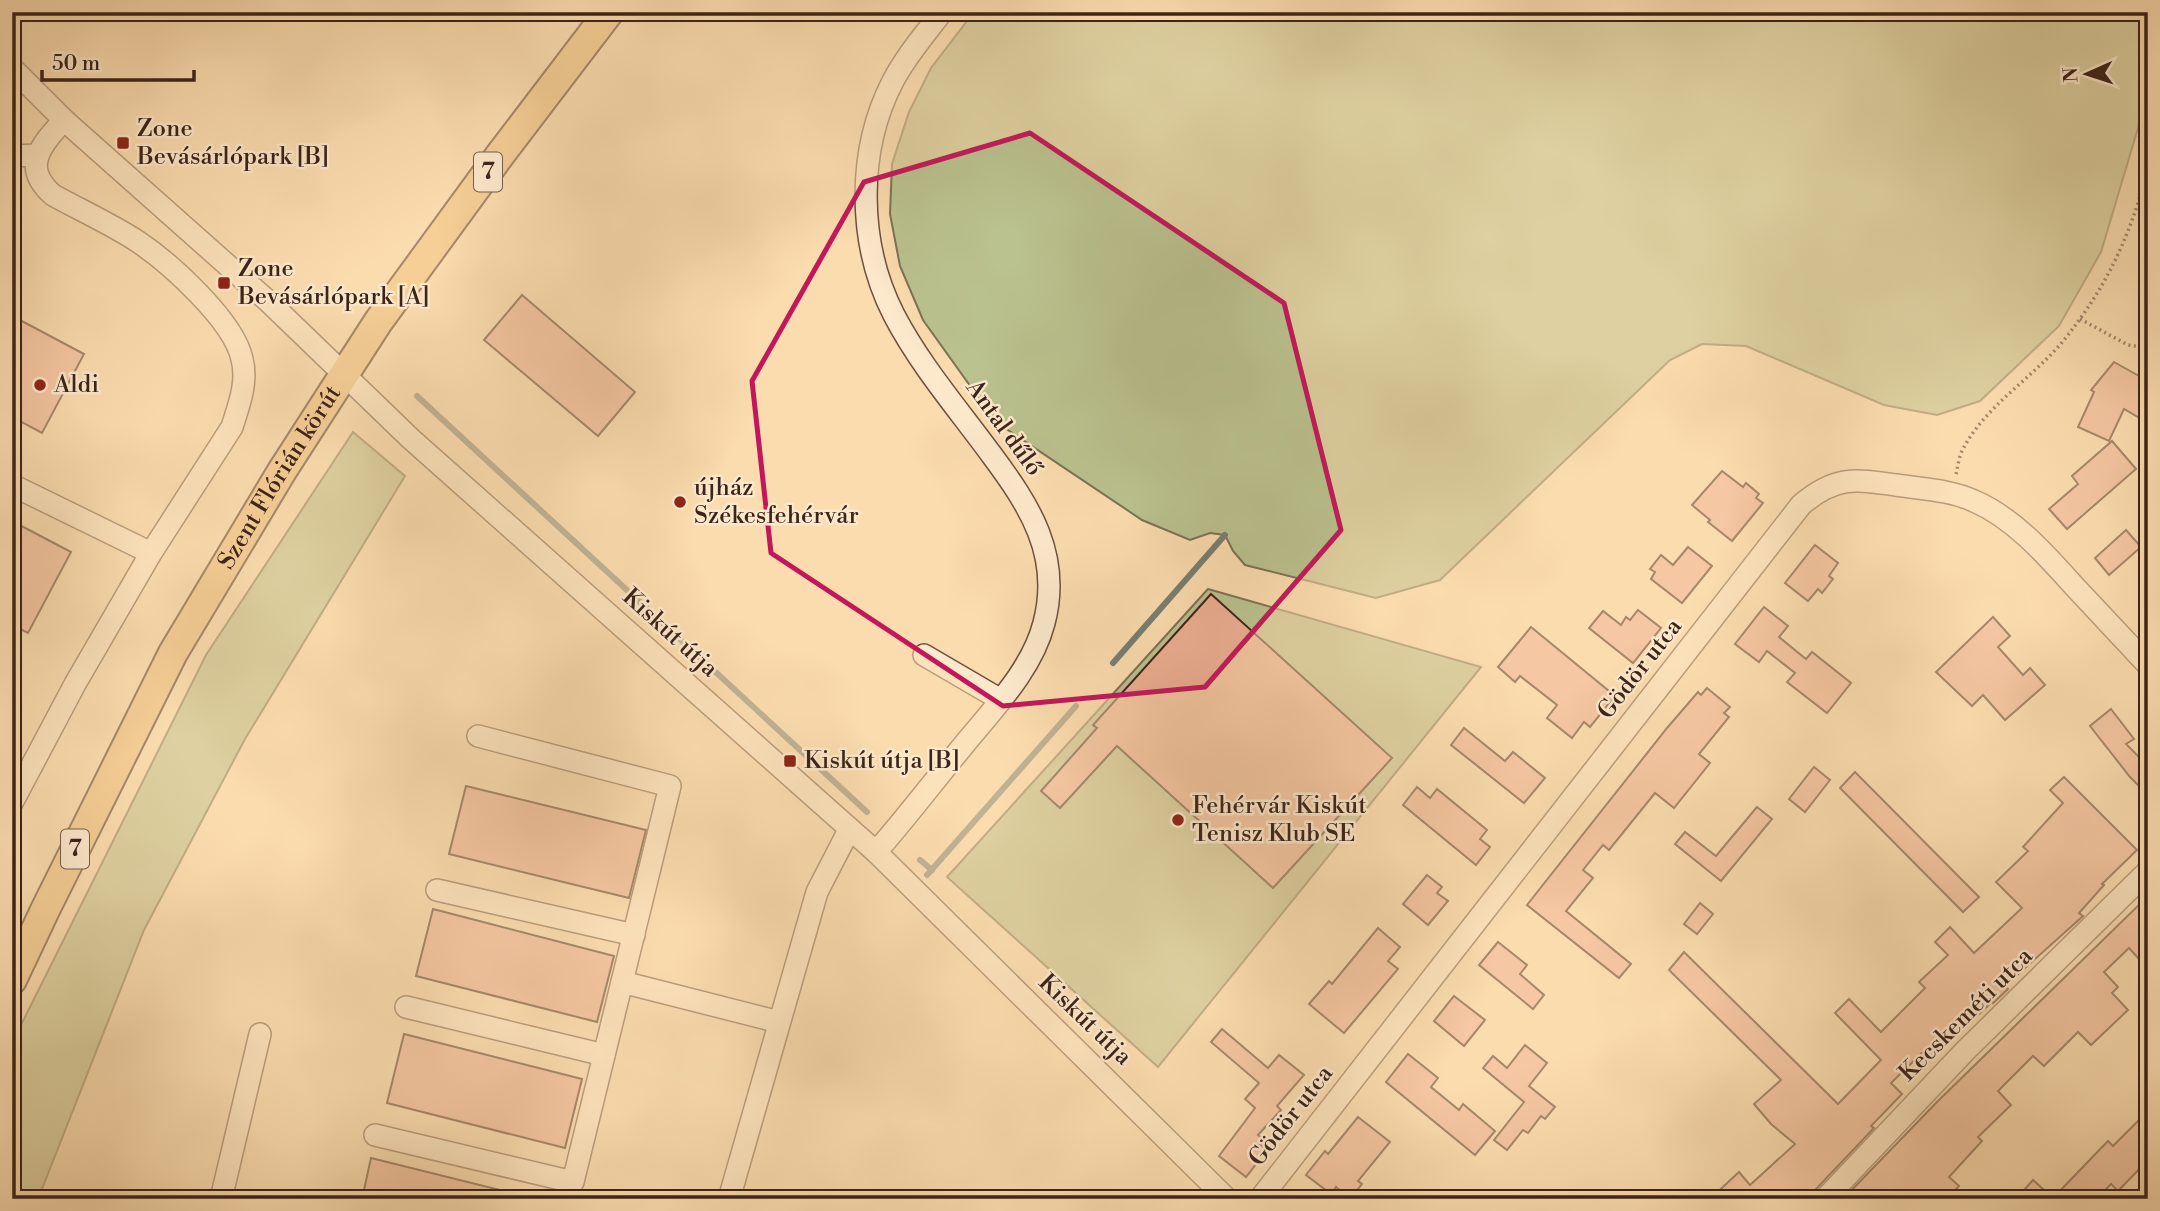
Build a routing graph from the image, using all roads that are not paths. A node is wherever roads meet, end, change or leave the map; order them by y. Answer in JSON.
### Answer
{"nodes":[{"id":1,"x":609,"y":12,"type":"edge"},
{"id":2,"x":942,"y":12,"type":"edge"},
{"id":3,"x":17,"y":80,"type":"edge"},
{"id":4,"x":64,"y":120,"type":"junction"},
{"id":5,"x":37,"y":155,"type":"junction"},
{"id":6,"x":12,"y":156,"type":"edge"},
{"id":7,"x":344,"y":375,"type":"junction"},
{"id":8,"x":12,"y":485,"type":"edge"},
{"id":9,"x":151,"y":553,"type":"junction"},
{"id":10,"x":925,"y":655,"type":"dead end"},
{"id":11,"x":2148,"y":665,"type":"edge"},
{"id":12,"x":1000,"y":700,"type":"junction"},
{"id":13,"x":478,"y":736,"type":"dead end"},
{"id":14,"x":12,"y":803,"type":"edge"},
{"id":15,"x":849,"y":830,"type":"junction"},
{"id":16,"x":876,"y":852,"type":"junction"},
{"id":17,"x":2148,"y":871,"type":"edge"},
{"id":18,"x":437,"y":890,"type":"dead end"},
{"id":19,"x":634,"y":935,"type":"junction"},
{"id":20,"x":12,"y":980,"type":"edge"},
{"id":21,"x":622,"y":982,"type":"junction"},
{"id":22,"x":406,"y":1007,"type":"dead end"},
{"id":23,"x":779,"y":1022,"type":"junction"},
{"id":24,"x":260,"y":1034,"type":"dead end"},
{"id":25,"x":604,"y":1055,"type":"junction"},
{"id":26,"x":375,"y":1135,"type":"dead end"},
{"id":27,"x":221,"y":1199,"type":"edge"},
{"id":28,"x":729,"y":1199,"type":"edge"},
{"id":29,"x":1227,"y":1199,"type":"edge"},
{"id":30,"x":1259,"y":1199,"type":"edge"},
{"id":31,"x":1825,"y":1199,"type":"edge"}],
"edges":[{"from":1,"to":7,"type":"main road","name":"Szent Flórián körút","number":"7"},
{"from":2,"to":12,"type":"street","name":"Antal dűlő"},
{"from":3,"to":4,"type":"street","name":"Kiskút útja"},
{"from":4,"to":5,"type":"street"},
{"from":4,"to":7,"type":"street","name":"Kiskút útja"},
{"from":5,"to":6,"type":"street"},
{"from":5,"to":9,"type":"street"},
{"from":7,"to":15,"type":"street","name":"Kiskút útja"},
{"from":7,"to":20,"type":"main road","name":"Szent Flórián körút","number":"7"},
{"from":8,"to":9,"type":"street"},
{"from":9,"to":14,"type":"street"},
{"from":10,"to":12,"type":"street"},
{"from":11,"to":30,"type":"street","name":"Gödör utca"},
{"from":12,"to":16,"type":"street","name":"Antal dűlő"},
{"from":13,"to":19,"type":"street"},
{"from":15,"to":16,"type":"street","name":"Kiskút útja"},
{"from":15,"to":23,"type":"street"},
{"from":16,"to":29,"type":"street","name":"Kiskút útja"},
{"from":17,"to":31,"type":"street","name":"Kecskeméti utca"},
{"from":18,"to":19,"type":"street"},
{"from":19,"to":21,"type":"street"},
{"from":21,"to":23,"type":"street"},
{"from":21,"to":25,"type":"street"},
{"from":22,"to":25,"type":"street"},
{"from":23,"to":28,"type":"street"},
{"from":24,"to":27,"type":"street"},
{"from":25,"to":26,"type":"street"}]}
